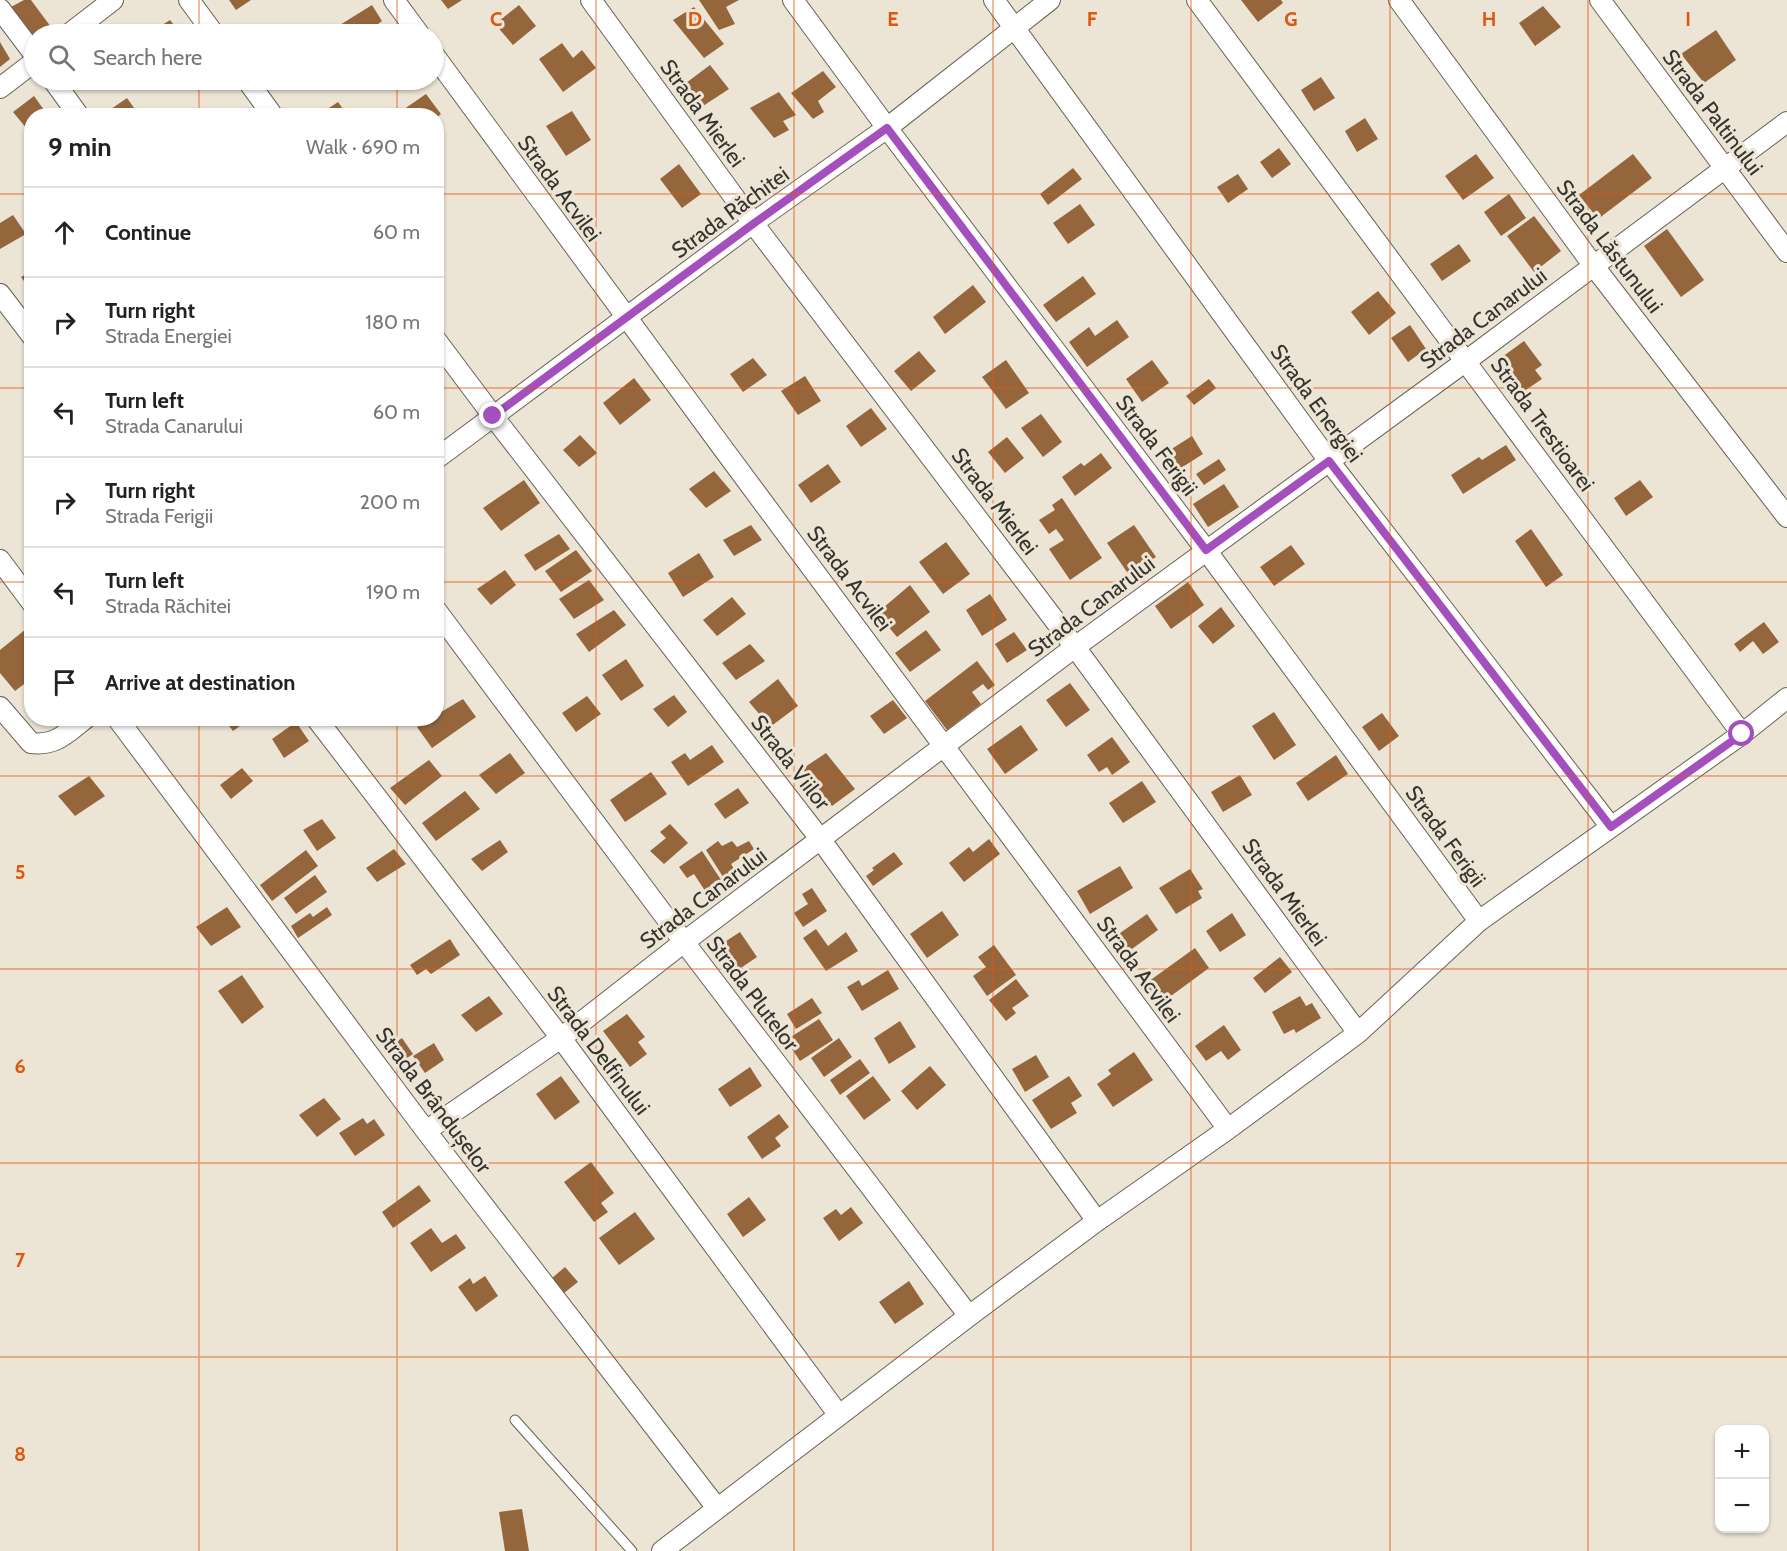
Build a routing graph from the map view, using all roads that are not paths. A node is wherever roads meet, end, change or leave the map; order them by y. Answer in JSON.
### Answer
{"nodes":[{"id":1,"x":113,"y":0,"type":"edge"},
{"id":2,"x":189,"y":0,"type":"edge"},
{"id":3,"x":394,"y":0,"type":"edge"},
{"id":4,"x":591,"y":0,"type":"edge"},
{"id":5,"x":793,"y":0,"type":"edge"},
{"id":6,"x":994,"y":0,"type":"edge"},
{"id":7,"x":1050,"y":0,"type":"edge"},
{"id":8,"x":1197,"y":0,"type":"edge"},
{"id":9,"x":1399,"y":0,"type":"edge"},
{"id":10,"x":1600,"y":0,"type":"edge"},
{"id":11,"x":0,"y":9,"type":"edge"},
{"id":12,"x":82,"y":24,"type":"edge"},
{"id":13,"x":207,"y":24,"type":"edge"},
{"id":14,"x":412,"y":24,"type":"edge"},
{"id":15,"x":1014,"y":27,"type":"junction"},
{"id":16,"x":24,"y":41,"type":"edge"},
{"id":17,"x":444,"y":69,"type":"edge"},
{"id":18,"x":24,"y":70,"type":"edge"},
{"id":19,"x":0,"y":88,"type":"edge"},
{"id":20,"x":60,"y":90,"type":"edge"},
{"id":21,"x":254,"y":90,"type":"edge"},
{"id":22,"x":73,"y":108,"type":"edge"},
{"id":23,"x":267,"y":108,"type":"edge"},
{"id":24,"x":1787,"y":122,"type":"edge"},
{"id":25,"x":887,"y":128,"type":"junction"},
{"id":26,"x":1725,"y":168,"type":"junction"},
{"id":27,"x":753,"y":224,"type":"junction"},
{"id":28,"x":1787,"y":252,"type":"edge"},
{"id":29,"x":1593,"y":265,"type":"junction"},
{"id":30,"x":0,"y":294,"type":"edge"},
{"id":31,"x":626,"y":319,"type":"junction"},
{"id":32,"x":24,"y":326,"type":"edge"},
{"id":33,"x":444,"y":350,"type":"edge"},
{"id":34,"x":1466,"y":361,"type":"junction"},
{"id":35,"x":493,"y":416,"type":"junction"},
{"id":36,"x":444,"y":453,"type":"edge"},
{"id":37,"x":1329,"y":461,"type":"junction"},
{"id":38,"x":1787,"y":517,"type":"edge"},
{"id":39,"x":1206,"y":550,"type":"junction"},
{"id":40,"x":0,"y":560,"type":"edge"},
{"id":41,"x":24,"y":592,"type":"edge"},
{"id":42,"x":444,"y":621,"type":"edge"},
{"id":43,"x":1075,"y":647,"type":"junction"},
{"id":44,"x":1787,"y":698,"type":"edge"},
{"id":45,"x":0,"y":707,"type":"edge"},
{"id":46,"x":75,"y":726,"type":"edge"},
{"id":47,"x":123,"y":726,"type":"edge"},
{"id":48,"x":322,"y":726,"type":"edge"},
{"id":49,"x":1742,"y":734,"type":"junction"},
{"id":50,"x":945,"y":745,"type":"junction"},
{"id":51,"x":1611,"y":827,"type":"junction"},
{"id":52,"x":821,"y":840,"type":"junction"},
{"id":53,"x":1479,"y":921,"type":"junction"},
{"id":54,"x":684,"y":942,"type":"junction"},
{"id":55,"x":1358,"y":1033,"type":"junction"},
{"id":56,"x":561,"y":1038,"type":"junction"},
{"id":57,"x":1227,"y":1130,"type":"junction"},
{"id":58,"x":426,"y":1131,"type":"junction"},
{"id":59,"x":1097,"y":1221,"type":"junction"},
{"id":60,"x":969,"y":1316,"type":"junction"},
{"id":61,"x":838,"y":1414,"type":"junction"},
{"id":62,"x":515,"y":1420,"type":"dead end"},
{"id":63,"x":717,"y":1508,"type":"junction"},
{"id":64,"x":632,"y":1551,"type":"edge"},
{"id":65,"x":662,"y":1551,"type":"edge"}],
"edges":[{"from":1,"to":12,"type":"street"},
{"from":2,"to":13,"type":"street"},
{"from":3,"to":14,"type":"street"},
{"from":4,"to":27,"type":"street","name":"Strada Mierlei"},
{"from":5,"to":25,"type":"street","name":"Strada Ferigii"},
{"from":6,"to":15,"type":"street","name":"Strada Energiei"},
{"from":7,"to":15,"type":"street","name":"Strada Răchitei"},
{"from":8,"to":34,"type":"street","name":"Strada Trestioarei"},
{"from":9,"to":29,"type":"street","name":"Strada Lăstunului"},
{"from":10,"to":26,"type":"street","name":"Strada Paltinului"},
{"from":11,"to":16,"type":"street"},
{"from":15,"to":25,"type":"street","name":"Strada Răchitei"},
{"from":15,"to":37,"type":"street","name":"Strada Energiei"},
{"from":17,"to":31,"type":"street","name":"Strada Acvilei"},
{"from":18,"to":19,"type":"street"},
{"from":20,"to":22,"type":"street"},
{"from":21,"to":23,"type":"street"},
{"from":24,"to":26,"type":"street","name":"Strada Canarului"},
{"from":25,"to":27,"type":"street","name":"Strada Răchitei"},
{"from":25,"to":39,"type":"street","name":"Strada Ferigii"},
{"from":26,"to":28,"type":"street","name":"Strada Paltinului"},
{"from":26,"to":29,"type":"street","name":"Strada Canarului"},
{"from":27,"to":31,"type":"street","name":"Strada Răchitei"},
{"from":27,"to":43,"type":"street","name":"Strada Mierlei"},
{"from":29,"to":34,"type":"street","name":"Strada Canarului"},
{"from":29,"to":38,"type":"street","name":"Strada Lăstunului"},
{"from":30,"to":32,"type":"street"},
{"from":31,"to":35,"type":"street","name":"Strada Răchitei"},
{"from":31,"to":50,"type":"street","name":"Strada Acvilei"},
{"from":33,"to":35,"type":"street","name":"Strada Viilor"},
{"from":34,"to":37,"type":"street","name":"Strada Canarului"},
{"from":34,"to":49,"type":"street","name":"Strada Trestioarei"},
{"from":35,"to":36,"type":"street","name":"Strada Răchitei"},
{"from":35,"to":52,"type":"street","name":"Strada Viilor"},
{"from":37,"to":39,"type":"street","name":"Strada Canarului"},
{"from":37,"to":51,"type":"street","name":"Strada Energiei"},
{"from":39,"to":43,"type":"street","name":"Strada Canarului"},
{"from":39,"to":53,"type":"street","name":"Strada Ferigii"},
{"from":40,"to":41,"type":"street"},
{"from":42,"to":54,"type":"street","name":"Strada Plutelor"},
{"from":43,"to":50,"type":"street","name":"Strada Canarului"},
{"from":43,"to":55,"type":"street","name":"Strada Mierlei"},
{"from":44,"to":49,"type":"street"},
{"from":45,"to":46,"type":"street"},
{"from":47,"to":58,"type":"street","name":"Strada Brândușelor"},
{"from":48,"to":56,"type":"street","name":"Strada Delfinului"},
{"from":49,"to":51,"type":"street"},
{"from":50,"to":52,"type":"street","name":"Strada Canarului"},
{"from":50,"to":57,"type":"street","name":"Strada Acvilei"},
{"from":51,"to":53,"type":"street"},
{"from":52,"to":54,"type":"street","name":"Strada Canarului"},
{"from":52,"to":59,"type":"street","name":"Strada Viilor"},
{"from":53,"to":55,"type":"street"},
{"from":54,"to":56,"type":"street","name":"Strada Canarului"},
{"from":54,"to":60,"type":"street","name":"Strada Plutelor"},
{"from":55,"to":57,"type":"street"},
{"from":56,"to":58,"type":"street","name":"Strada Canarului"},
{"from":56,"to":61,"type":"street","name":"Strada Delfinului"},
{"from":57,"to":59,"type":"street"},
{"from":58,"to":63,"type":"street","name":"Strada Brândușelor"},
{"from":59,"to":60,"type":"street"},
{"from":60,"to":61,"type":"street"},
{"from":61,"to":63,"type":"street"},
{"from":62,"to":64,"type":"lane"},
{"from":63,"to":65,"type":"street"}]}
